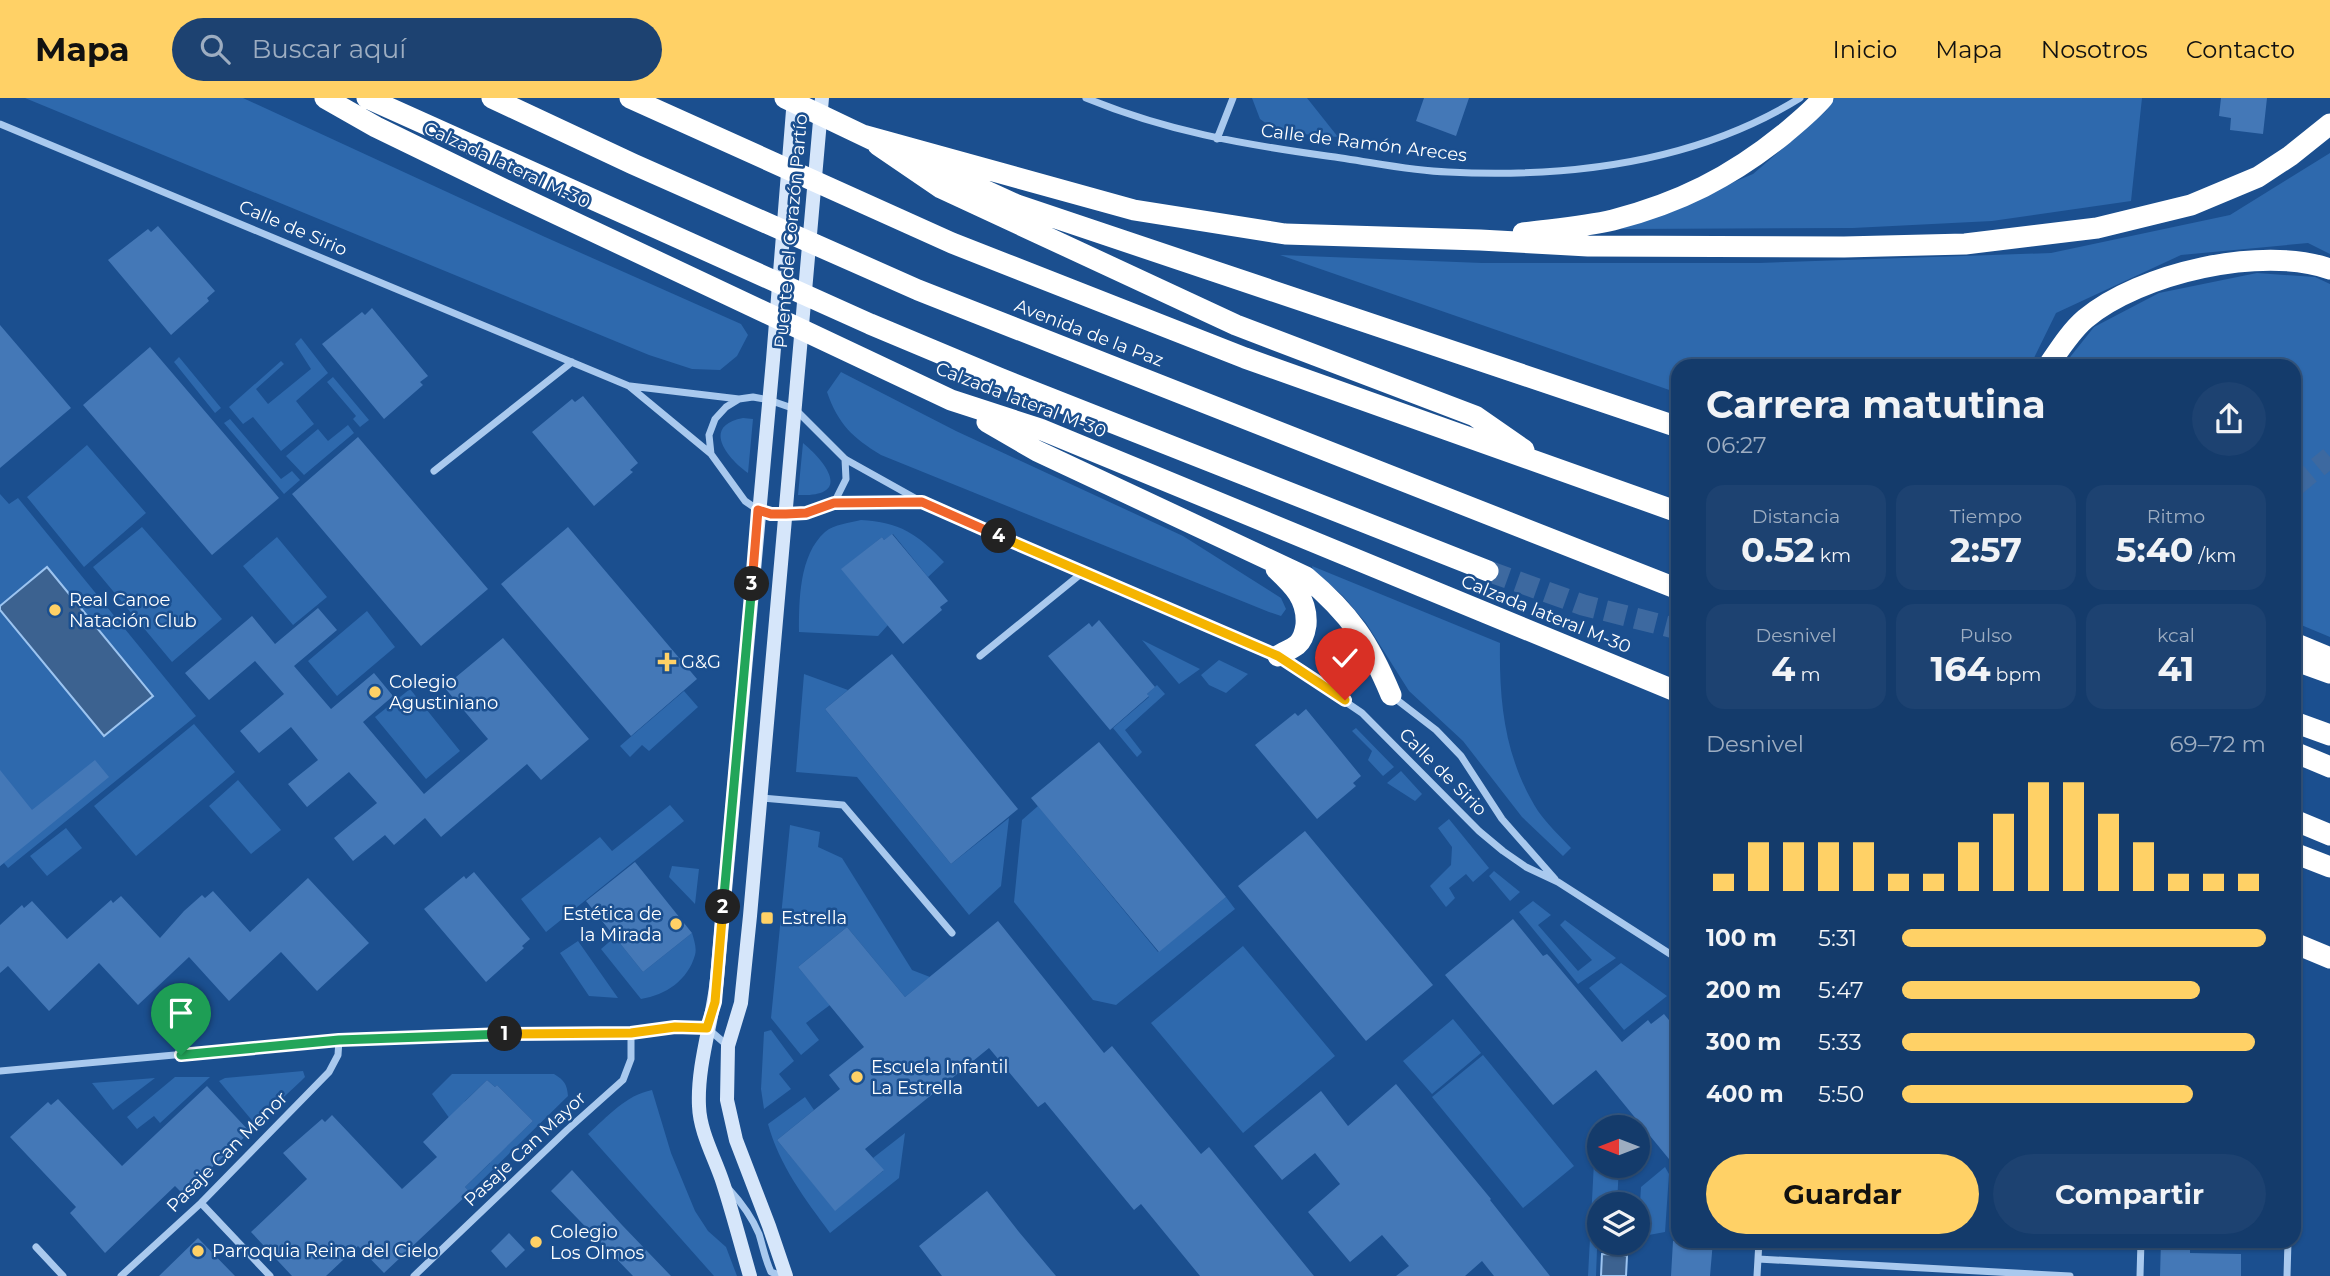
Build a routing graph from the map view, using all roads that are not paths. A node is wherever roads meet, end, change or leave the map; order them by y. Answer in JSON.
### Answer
{"nodes":[{"id":1,"x":325,"y":98,"type":"edge"},
{"id":2,"x":367,"y":98,"type":"edge"},
{"id":3,"x":492,"y":98,"type":"edge"},
{"id":4,"x":630,"y":98,"type":"edge"},
{"id":5,"x":785,"y":98,"type":"edge"},
{"id":6,"x":794,"y":98,"type":"edge"},
{"id":7,"x":822,"y":98,"type":"edge"},
{"id":8,"x":1086,"y":98,"type":"edge"},
{"id":9,"x":1233,"y":98,"type":"edge"},
{"id":10,"x":1800,"y":98,"type":"edge"},
{"id":11,"x":1823,"y":98,"type":"edge"},
{"id":12,"x":0,"y":124,"type":"edge"},
{"id":13,"x":2330,"y":124,"type":"edge"},
{"id":14,"x":863,"y":135,"type":"junction"},
{"id":15,"x":1217,"y":139,"type":"junction"},
{"id":16,"x":1479,"y":240,"type":"junction"},
{"id":17,"x":2330,"y":269,"type":"edge"},
{"id":18,"x":2053,"y":359,"type":"edge"},
{"id":19,"x":572,"y":362,"type":"junction"},
{"id":20,"x":629,"y":386,"type":"junction"},
{"id":21,"x":739,"y":398,"type":"junction"},
{"id":22,"x":769,"y":400,"type":"junction"},
{"id":23,"x":951,"y":400,"type":"junction"},
{"id":24,"x":795,"y":409,"type":"junction"},
{"id":25,"x":1671,"y":425,"type":"edge"},
{"id":26,"x":711,"y":454,"type":"junction"},
{"id":27,"x":845,"y":459,"type":"junction"},
{"id":28,"x":1545,"y":466,"type":"junction"},
{"id":29,"x":434,"y":471,"type":"dead end"},
{"id":30,"x":922,"y":502,"type":"junction"},
{"id":31,"x":834,"y":503,"type":"junction"},
{"id":32,"x":758,"y":510,"type":"junction"},
{"id":33,"x":1671,"y":510,"type":"edge"},
{"id":34,"x":786,"y":514,"type":"junction"},
{"id":35,"x":1261,"y":555,"type":"junction"},
{"id":36,"x":1488,"y":572,"type":"tunnel mouth"},
{"id":37,"x":1082,"y":573,"type":"junction"},
{"id":38,"x":1671,"y":586,"type":"edge"},
{"id":39,"x":2301,"y":646,"type":"edge"},
{"id":40,"x":980,"y":656,"type":"dead end"},
{"id":41,"x":1278,"y":656,"type":"junction"},
{"id":42,"x":2330,"y":658,"type":"edge"},
{"id":43,"x":2301,"y":663,"type":"edge"},
{"id":44,"x":2330,"y":673,"type":"edge"},
{"id":45,"x":1671,"y":689,"type":"edge"},
{"id":46,"x":1391,"y":695,"type":"joint"},
{"id":47,"x":2301,"y":725,"type":"edge"},
{"id":48,"x":2330,"y":736,"type":"edge"},
{"id":49,"x":2301,"y":755,"type":"edge"},
{"id":50,"x":2330,"y":767,"type":"edge"},
{"id":51,"x":761,"y":798,"type":"junction"},
{"id":52,"x":2301,"y":823,"type":"edge"},
{"id":53,"x":2330,"y":835,"type":"edge"},
{"id":54,"x":2301,"y":856,"type":"edge"},
{"id":55,"x":2330,"y":867,"type":"edge"},
{"id":56,"x":1558,"y":882,"type":"junction"},
{"id":57,"x":953,"y":933,"type":"dead end"},
{"id":58,"x":2301,"y":946,"type":"edge"},
{"id":59,"x":1671,"y":955,"type":"edge"},
{"id":60,"x":2330,"y":958,"type":"edge"},
{"id":61,"x":707,"y":1028,"type":"junction"},
{"id":62,"x":631,"y":1033,"type":"junction"},
{"id":63,"x":339,"y":1040,"type":"junction"},
{"id":64,"x":728,"y":1046,"type":"junction"},
{"id":65,"x":0,"y":1071,"type":"edge"},
{"id":66,"x":722,"y":1182,"type":"junction"},
{"id":67,"x":201,"y":1203,"type":"junction"},
{"id":68,"x":36,"y":1247,"type":"dead end"},
{"id":69,"x":1759,"y":1248,"type":"edge"},
{"id":70,"x":2141,"y":1248,"type":"edge"},
{"id":71,"x":2288,"y":1248,"type":"edge"},
{"id":72,"x":1758,"y":1259,"type":"junction"},
{"id":73,"x":63,"y":1276,"type":"edge"},
{"id":74,"x":121,"y":1276,"type":"edge"},
{"id":75,"x":270,"y":1276,"type":"edge"},
{"id":76,"x":414,"y":1276,"type":"edge"},
{"id":77,"x":750,"y":1276,"type":"edge"},
{"id":78,"x":784,"y":1276,"type":"edge"},
{"id":79,"x":1757,"y":1276,"type":"edge"},
{"id":80,"x":2070,"y":1276,"type":"edge"},
{"id":81,"x":2140,"y":1276,"type":"edge"},
{"id":82,"x":2287,"y":1276,"type":"edge"}],
"edges":[{"from":1,"to":23,"type":"highway","name":"Calzada lateral M-30"},
{"from":2,"to":36,"type":"highway"},
{"from":3,"to":38,"type":"highway","name":"Avenida de la Paz"},
{"from":4,"to":28,"type":"highway","name":"Avenida de la Paz"},
{"from":5,"to":14,"type":"highway"},
{"from":6,"to":22,"type":"main road","name":"Puente del Corazón Partío"},
{"from":7,"to":24,"type":"main road","name":"Puente del Corazón Partío"},
{"from":8,"to":15,"type":"street","name":"Calle de Ramón Areces"},
{"from":9,"to":15,"type":"street"},
{"from":10,"to":15,"type":"street","name":"Calle de Ramón Areces"},
{"from":11,"to":16,"type":"highway"},
{"from":12,"to":19,"type":"street","name":"Calle de Sirio"},
{"from":13,"to":16,"type":"highway"},
{"from":14,"to":16,"type":"highway"},
{"from":14,"to":25,"type":"highway"},
{"from":14,"to":28,"type":"highway"},
{"from":17,"to":18,"type":"highway"},
{"from":19,"to":20,"type":"street","name":"Calle de Sirio"},
{"from":19,"to":29,"type":"street"},
{"from":20,"to":21,"type":"street","name":"Calle de Sirio"},
{"from":20,"to":26,"type":"street","name":"Calle de Sirio"},
{"from":21,"to":22,"type":"street","name":"Calle de Sirio"},
{"from":21,"to":26,"type":"street"},
{"from":22,"to":24,"type":"street","name":"Calle de Sirio"},
{"from":22,"to":32,"type":"main road","name":"Puente del Corazón Partío"},
{"from":23,"to":35,"type":"highway"},
{"from":23,"to":45,"type":"highway","name":"Calzada lateral M-30"},
{"from":24,"to":27,"type":"street","name":"Calle de Sirio"},
{"from":24,"to":34,"type":"main road","name":"Puente del Corazón Partío"},
{"from":26,"to":32,"type":"street","name":"Calle de Sirio"},
{"from":27,"to":30,"type":"street","name":"Calle de Sirio"},
{"from":27,"to":31,"type":"street"},
{"from":28,"to":33,"type":"highway","name":"Avenida de la Paz"},
{"from":30,"to":31,"type":"street","name":"Calle de Sirio"},
{"from":30,"to":37,"type":"street","name":"Calle de Sirio"},
{"from":31,"to":34,"type":"street","name":"Calle de Sirio"},
{"from":32,"to":34,"type":"street","name":"Calle de Sirio"},
{"from":32,"to":61,"type":"main road","name":"Puente del Corazón Partío"},
{"from":34,"to":51,"type":"main road","name":"Puente del Corazón Partío"},
{"from":35,"to":41,"type":"highway"},
{"from":35,"to":46,"type":"highway"},
{"from":37,"to":40,"type":"street"},
{"from":37,"to":41,"type":"street","name":"Calle de Sirio"},
{"from":39,"to":42,"type":"highway"},
{"from":41,"to":56,"type":"street","name":"Calle de Sirio"},
{"from":43,"to":44,"type":"highway"},
{"from":46,"to":56,"type":"street","name":"Calle de Sirio"},
{"from":47,"to":48,"type":"highway"},
{"from":49,"to":50,"type":"highway"},
{"from":51,"to":57,"type":"street"},
{"from":51,"to":64,"type":"main road","name":"Puente del Corazón Partío"},
{"from":52,"to":53,"type":"highway"},
{"from":54,"to":55,"type":"highway"},
{"from":56,"to":59,"type":"street","name":"Calle de Sirio"},
{"from":58,"to":60,"type":"highway"},
{"from":61,"to":62,"type":"street"},
{"from":61,"to":64,"type":"street"},
{"from":61,"to":66,"type":"main road","name":"Puente del Corazón Partío"},
{"from":62,"to":63,"type":"street"},
{"from":62,"to":76,"type":"street","name":"Pasaje Can Mayor"},
{"from":63,"to":65,"type":"street"},
{"from":63,"to":67,"type":"street","name":"Pasaje Can Menor"},
{"from":64,"to":78,"type":"main road","name":"Puente del Corazón Partío"},
{"from":66,"to":77,"type":"main road","name":"Puente del Corazón Partío"},
{"from":66,"to":78,"type":"street"},
{"from":67,"to":74,"type":"street","name":"Pasaje Can Menor"},
{"from":67,"to":75,"type":"street"},
{"from":68,"to":73,"type":"street"},
{"from":69,"to":72,"type":"street"},
{"from":70,"to":81,"type":"street"},
{"from":71,"to":82,"type":"street"},
{"from":72,"to":79,"type":"street"},
{"from":72,"to":80,"type":"street"}]}
